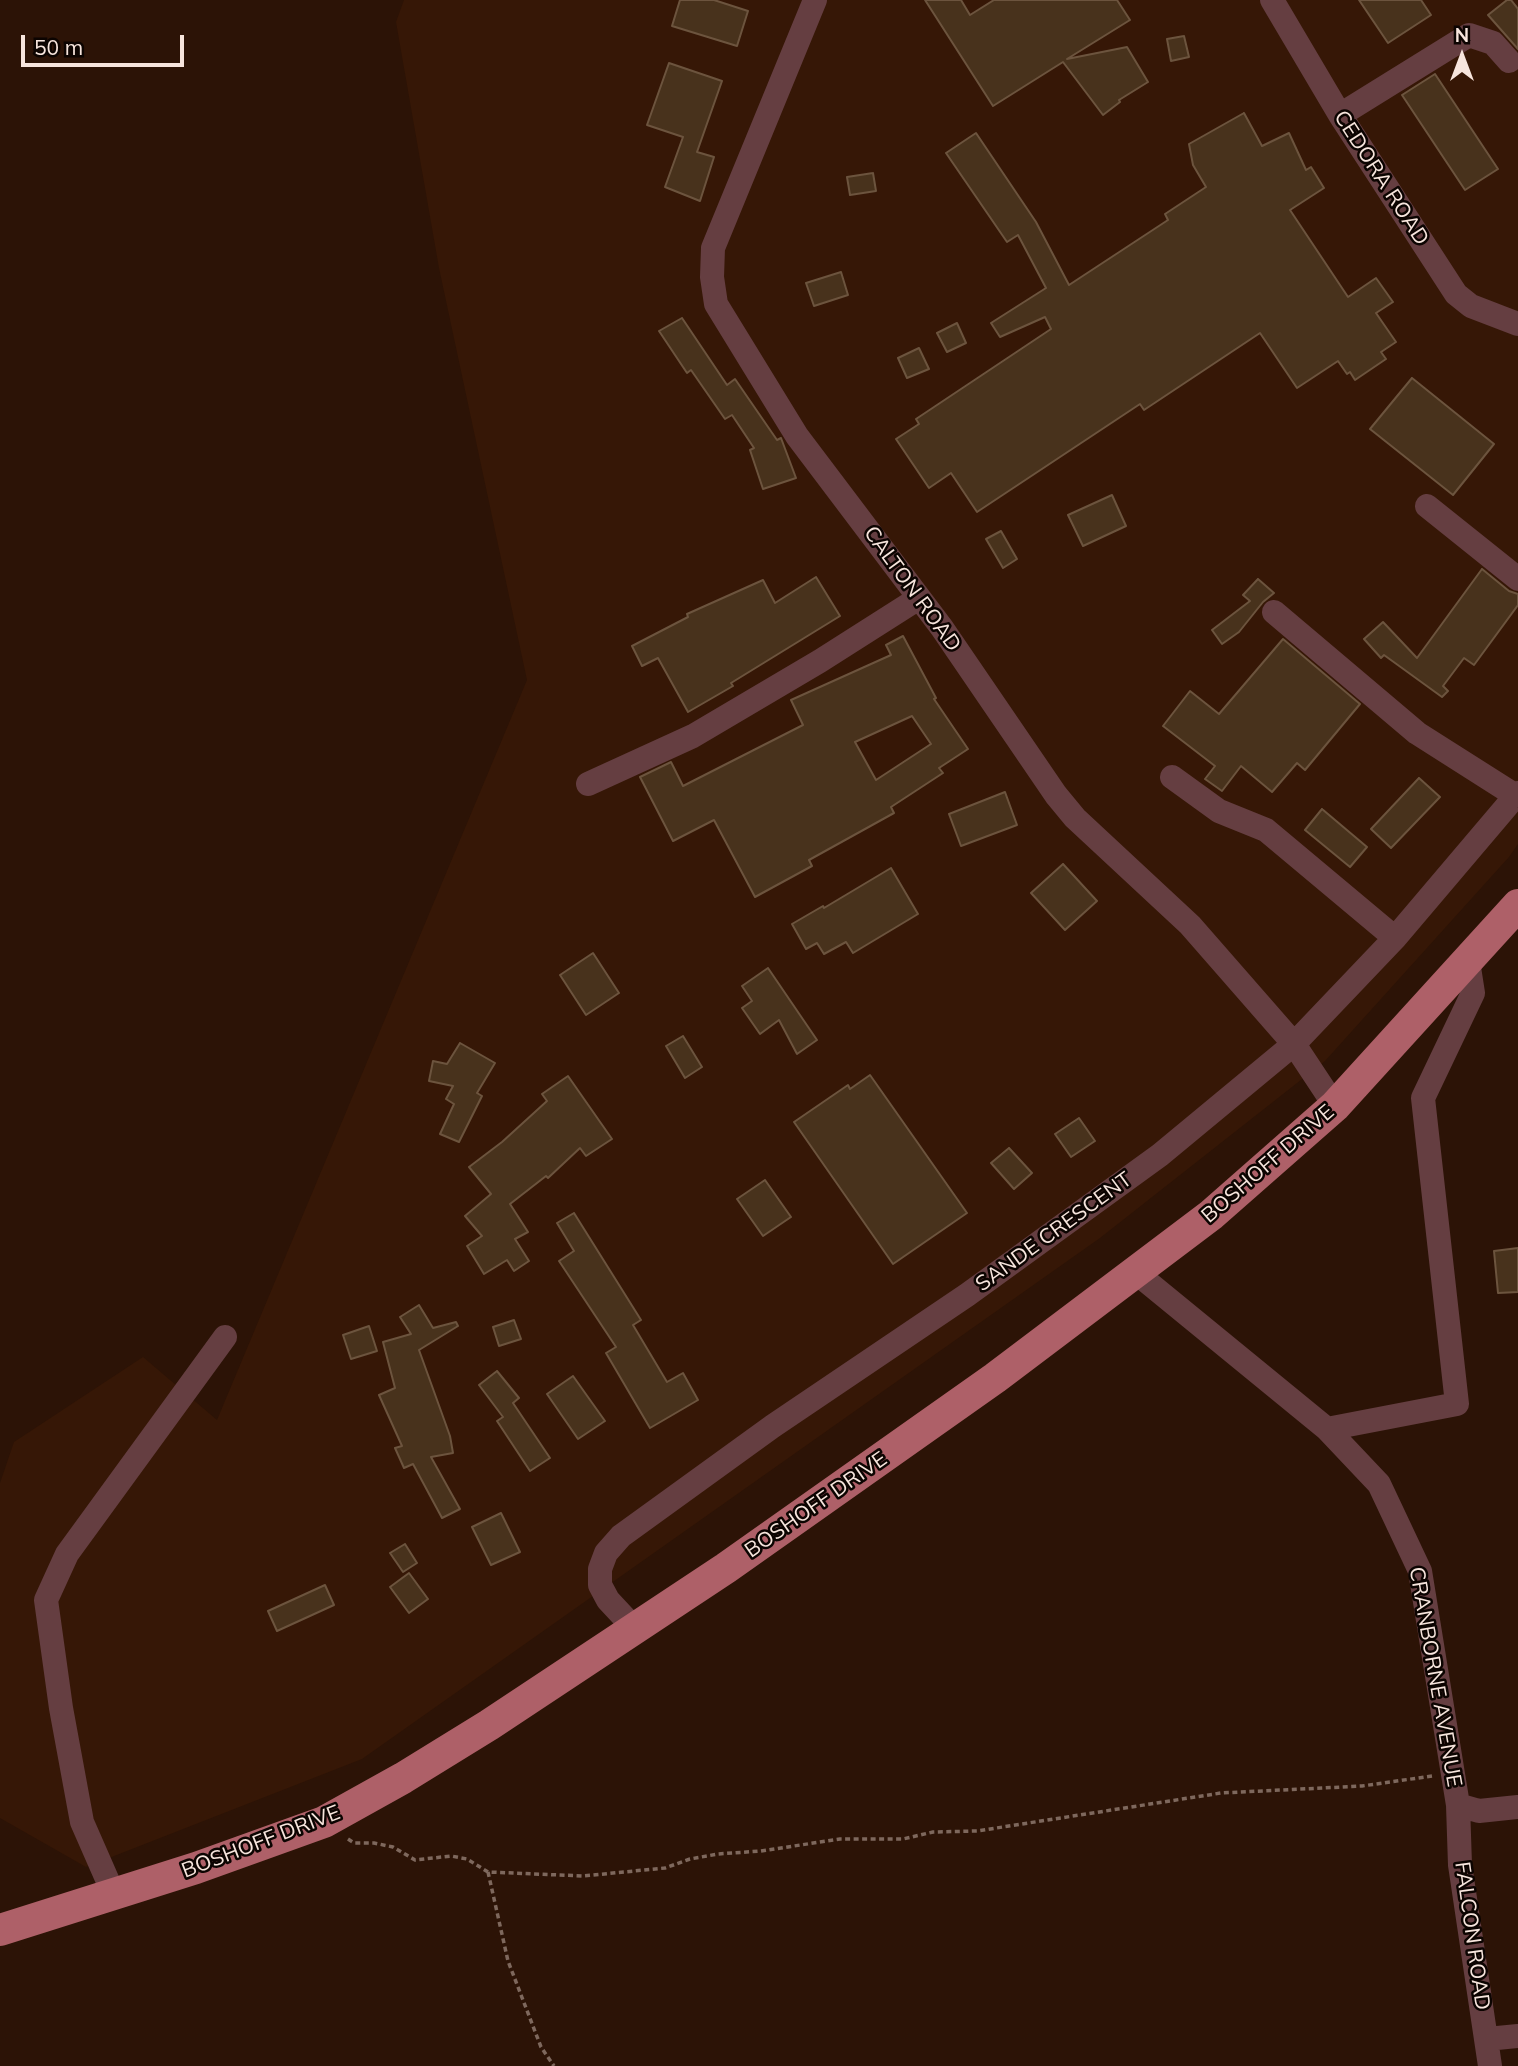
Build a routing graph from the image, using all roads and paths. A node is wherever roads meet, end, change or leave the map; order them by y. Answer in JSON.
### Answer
{"nodes":[{"id":1,"x":815,"y":0,"type":"edge"},
{"id":2,"x":1272,"y":0,"type":"edge"},
{"id":3,"x":1509,"y":61,"type":"dead end"},
{"id":4,"x":1340,"y":115,"type":"junction"},
{"id":5,"x":1518,"y":324,"type":"edge"},
{"id":6,"x":1427,"y":506,"type":"dead end"},
{"id":7,"x":1518,"y":579,"type":"edge"},
{"id":8,"x":919,"y":598,"type":"junction"},
{"id":9,"x":1274,"y":612,"type":"dead end"},
{"id":10,"x":1172,"y":777,"type":"dead end"},
{"id":11,"x":588,"y":784,"type":"dead end"},
{"id":12,"x":1517,"y":794,"type":"edge"},
{"id":13,"x":1518,"y":905,"type":"edge"},
{"id":14,"x":1395,"y":938,"type":"junction"},
{"id":15,"x":1468,"y":961,"type":"junction"},
{"id":16,"x":1294,"y":1044,"type":"junction"},
{"id":17,"x":1335,"y":1106,"type":"junction"},
{"id":18,"x":1134,"y":1271,"type":"junction"},
{"id":19,"x":225,"y":1337,"type":"dead end"},
{"id":20,"x":1327,"y":1429,"type":"junction"},
{"id":21,"x":635,"y":1629,"type":"junction"},
{"id":22,"x":1452,"y":1774,"type":"junction"},
{"id":23,"x":1458,"y":1805,"type":"junction"},
{"id":24,"x":1518,"y":1807,"type":"edge"},
{"id":25,"x":324,"y":1822,"type":"junction"},
{"id":26,"x":488,"y":1872,"type":"junction"},
{"id":27,"x":114,"y":1895,"type":"junction"},
{"id":28,"x":0,"y":1930,"type":"edge"},
{"id":29,"x":1518,"y":2036,"type":"edge"},
{"id":30,"x":1487,"y":2039,"type":"junction"},
{"id":31,"x":554,"y":2066,"type":"edge"},
{"id":32,"x":1490,"y":2066,"type":"edge"}],
"edges":[{"from":1,"to":8,"type":"street","name":"CALTON ROAD"},
{"from":2,"to":4,"type":"street","name":"CEDORA ROAD"},
{"from":3,"to":4,"type":"street"},
{"from":4,"to":5,"type":"street","name":"CEDORA ROAD"},
{"from":6,"to":7,"type":"street"},
{"from":8,"to":11,"type":"street"},
{"from":8,"to":16,"type":"street","name":"CALTON ROAD"},
{"from":9,"to":12,"type":"street"},
{"from":10,"to":14,"type":"street"},
{"from":12,"to":14,"type":"street","name":"SANDE CRESCENT"},
{"from":13,"to":15,"type":"main road","name":"BOSHOFF DRIVE"},
{"from":14,"to":16,"type":"street","name":"SANDE CRESCENT"},
{"from":15,"to":17,"type":"main road","name":"BOSHOFF DRIVE"},
{"from":15,"to":20,"type":"street"},
{"from":16,"to":17,"type":"street","name":"CALTON ROAD"},
{"from":16,"to":21,"type":"street","name":"SANDE CRESCENT"},
{"from":17,"to":18,"type":"main road","name":"BOSHOFF DRIVE"},
{"from":18,"to":20,"type":"street","name":"CRANBORNE AVENUE"},
{"from":18,"to":21,"type":"main road","name":"BOSHOFF DRIVE"},
{"from":19,"to":27,"type":"street"},
{"from":20,"to":22,"type":"street","name":"CRANBORNE AVENUE"},
{"from":21,"to":25,"type":"main road","name":"BOSHOFF DRIVE"},
{"from":22,"to":23,"type":"street","name":"CRANBORNE AVENUE"},
{"from":22,"to":26,"type":"path"},
{"from":23,"to":24,"type":"street","name":"CRANBORNE AVENUE"},
{"from":23,"to":30,"type":"street","name":"FALCON ROAD"},
{"from":25,"to":26,"type":"path"},
{"from":25,"to":27,"type":"main road","name":"BOSHOFF DRIVE"},
{"from":26,"to":31,"type":"path"},
{"from":27,"to":28,"type":"main road","name":"BOSHOFF DRIVE"},
{"from":29,"to":30,"type":"street"},
{"from":30,"to":32,"type":"street","name":"FALCON ROAD"}]}
